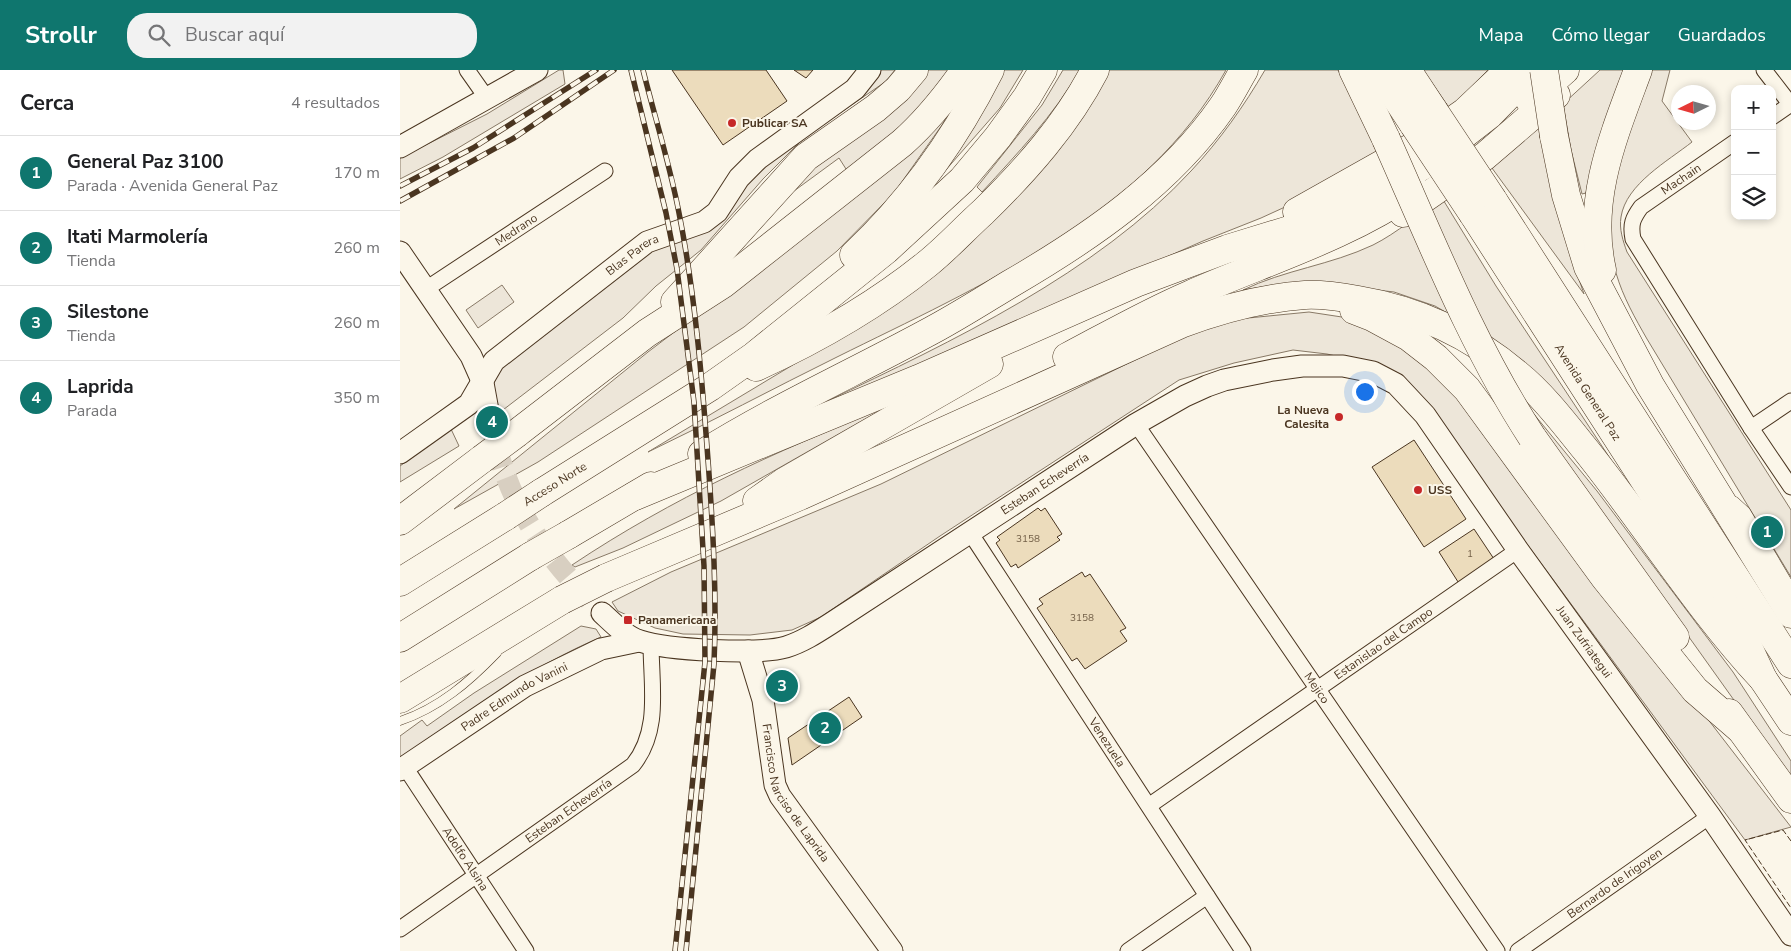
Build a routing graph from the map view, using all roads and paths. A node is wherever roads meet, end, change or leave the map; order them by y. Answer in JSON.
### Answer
{"nodes":[{"id":1,"x":467,"y":70,"type":"edge"},
{"id":2,"x":537,"y":70,"type":"edge"},
{"id":3,"x":870,"y":70,"type":"edge"},
{"id":4,"x":914,"y":70,"type":"edge"},
{"id":5,"x":965,"y":70,"type":"edge"},
{"id":6,"x":990,"y":70,"type":"edge"},
{"id":7,"x":1043,"y":70,"type":"edge"},
{"id":8,"x":1095,"y":70,"type":"edge"},
{"id":9,"x":1244,"y":70,"type":"edge"},
{"id":10,"x":1353,"y":70,"type":"edge"},
{"id":11,"x":1378,"y":70,"type":"edge"},
{"id":12,"x":1408,"y":70,"type":"edge"},
{"id":13,"x":1508,"y":70,"type":"edge"},
{"id":14,"x":1533,"y":70,"type":"edge"},
{"id":15,"x":1544,"y":70,"type":"edge"},
{"id":16,"x":1565,"y":70,"type":"edge"},
{"id":17,"x":1582,"y":70,"type":"edge"},
{"id":18,"x":1638,"y":70,"type":"edge"},
{"id":19,"x":1764,"y":70,"type":"edge"},
{"id":20,"x":486,"y":98,"type":"junction"},
{"id":21,"x":1791,"y":104,"type":"edge"},
{"id":22,"x":1776,"y":114,"type":"edge"},
{"id":23,"x":1424,"y":118,"type":"junction"},
{"id":24,"x":1731,"y":145,"type":"edge"},
{"id":25,"x":400,"y":147,"type":"edge"},
{"id":26,"x":605,"y":171,"type":"dead end"},
{"id":27,"x":1482,"y":207,"type":"junction"},
{"id":28,"x":1227,"y":249,"type":"junction"},
{"id":29,"x":400,"y":252,"type":"edge"},
{"id":30,"x":1271,"y":263,"type":"junction"},
{"id":31,"x":426,"y":289,"type":"junction"},
{"id":32,"x":1307,"y":294,"type":"junction"},
{"id":33,"x":1610,"y":305,"type":"junction"},
{"id":34,"x":1066,"y":315,"type":"junction"},
{"id":35,"x":647,"y":333,"type":"junction"},
{"id":36,"x":754,"y":356,"type":"junction"},
{"id":37,"x":1361,"y":369,"type":"joint"},
{"id":38,"x":483,"y":383,"type":"junction"},
{"id":39,"x":710,"y":388,"type":"junction"},
{"id":40,"x":1791,"y":400,"type":"edge"},
{"id":41,"x":489,"y":416,"type":"tunnel mouth"},
{"id":42,"x":957,"y":424,"type":"junction"},
{"id":43,"x":1136,"y":424,"type":"junction"},
{"id":44,"x":1751,"y":428,"type":"junction"},
{"id":45,"x":400,"y":452,"type":"edge"},
{"id":46,"x":1697,"y":463,"type":"junction"},
{"id":47,"x":475,"y":464,"type":"junction"},
{"id":48,"x":1791,"y":487,"type":"edge"},
{"id":49,"x":1725,"y":490,"type":"dead end"},
{"id":50,"x":635,"y":496,"type":"junction"},
{"id":51,"x":1732,"y":497,"type":"dead end"},
{"id":52,"x":400,"y":501,"type":"edge"},
{"id":53,"x":400,"y":521,"type":"edge"},
{"id":54,"x":710,"y":533,"type":"junction"},
{"id":55,"x":971,"y":534,"type":"junction"},
{"id":56,"x":1518,"y":550,"type":"junction"},
{"id":57,"x":400,"y":582,"type":"edge"},
{"id":58,"x":1791,"y":587,"type":"edge"},
{"id":59,"x":602,"y":614,"type":"tunnel mouth"},
{"id":60,"x":1791,"y":614,"type":"edge"},
{"id":61,"x":531,"y":618,"type":"junction"},
{"id":62,"x":400,"y":638,"type":"edge"},
{"id":63,"x":645,"y":642,"type":"junction"},
{"id":64,"x":748,"y":651,"type":"junction"},
{"id":65,"x":1791,"y":664,"type":"edge"},
{"id":66,"x":1763,"y":679,"type":"junction"},
{"id":67,"x":1316,"y":688,"type":"junction"},
{"id":68,"x":400,"y":699,"type":"edge"},
{"id":69,"x":1791,"y":720,"type":"edge"},
{"id":70,"x":400,"y":721,"type":"edge"},
{"id":71,"x":1740,"y":728,"type":"junction"},
{"id":72,"x":402,"y":768,"type":"edge"},
{"id":73,"x":1791,"y":799,"type":"edge"},
{"id":74,"x":1150,"y":805,"type":"junction"},
{"id":75,"x":1710,"y":816,"type":"junction"},
{"id":76,"x":476,"y":875,"type":"junction"},
{"id":77,"x":1207,"y":896,"type":"junction"},
{"id":78,"x":400,"y":928,"type":"edge"},
{"id":79,"x":1791,"y":935,"type":"edge"},
{"id":80,"x":526,"y":951,"type":"edge"},
{"id":81,"x":892,"y":951,"type":"edge"},
{"id":82,"x":1128,"y":951,"type":"edge"},
{"id":83,"x":1243,"y":951,"type":"edge"},
{"id":84,"x":1497,"y":951,"type":"edge"},
{"id":85,"x":1518,"y":951,"type":"edge"}],
"edges":[{"from":1,"to":20,"type":"street"},
{"from":2,"to":20,"type":"street"},
{"from":3,"to":38,"type":"street","name":"Blas Parera"},
{"from":4,"to":35,"type":"highway"},
{"from":5,"to":35,"type":"highway"},
{"from":6,"to":36,"type":"highway"},
{"from":7,"to":36,"type":"highway"},
{"from":8,"to":39,"type":"highway"},
{"from":9,"to":50,"type":"highway"},
{"from":10,"to":71,"type":"highway","bridge":true},
{"from":11,"to":23,"type":"highway","name":"Avenida General Paz"},
{"from":12,"to":23,"type":"highway","name":"Avenida General Paz"},
{"from":13,"to":28,"type":"highway"},
{"from":14,"to":28,"type":"highway"},
{"from":15,"to":33,"type":"highway","bridge":true},
{"from":16,"to":30,"type":"highway"},
{"from":17,"to":30,"type":"highway"},
{"from":18,"to":33,"type":"highway"},
{"from":19,"to":21,"type":"street"},
{"from":20,"to":25,"type":"street"},
{"from":21,"to":22,"type":"street"},
{"from":23,"to":27,"type":"highway","name":"Avenida General Paz","bridge":true},
{"from":24,"to":44,"type":"street","name":"Machain"},
{"from":26,"to":31,"type":"street","name":"Medrano"},
{"from":27,"to":65,"type":"highway","name":"Avenida General Paz"},
{"from":27,"to":66,"type":"highway","name":"Avenida General Paz"},
{"from":28,"to":34,"type":"highway"},
{"from":29,"to":31,"type":"street"},
{"from":30,"to":42,"type":"highway"},
{"from":31,"to":38,"type":"street"},
{"from":32,"to":42,"type":"highway"},
{"from":32,"to":66,"type":"highway"},
{"from":32,"to":71,"type":"highway"},
{"from":33,"to":46,"type":"highway"},
{"from":34,"to":50,"type":"highway"},
{"from":34,"to":54,"type":"highway"},
{"from":35,"to":47,"type":"highway","bridge":true},
{"from":36,"to":39,"type":"highway"},
{"from":37,"to":43,"type":"street","name":"Esteban Echeverría"},
{"from":37,"to":56,"type":"street","name":"Juan Zufriategui"},
{"from":38,"to":41,"type":"street"},
{"from":38,"to":45,"type":"street","name":"Blas Parera"},
{"from":39,"to":57,"type":"highway","name":"Acceso Norte","bridge":true},
{"from":40,"to":44,"type":"street"},
{"from":42,"to":54,"type":"highway"},
{"from":43,"to":55,"type":"street","name":"Esteban Echeverría"},
{"from":43,"to":67,"type":"street","name":"Mejico"},
{"from":44,"to":48,"type":"street"},
{"from":46,"to":49,"type":"lane"},
{"from":46,"to":60,"type":"highway"},
{"from":47,"to":52,"type":"highway"},
{"from":47,"to":53,"type":"highway"},
{"from":50,"to":62,"type":"highway","bridge":true},
{"from":51,"to":58,"type":"lane"},
{"from":54,"to":61,"type":"highway","bridge":true},
{"from":55,"to":64,"type":"street","name":"Esteban Echeverría"},
{"from":55,"to":74,"type":"street","name":"Venezuela"},
{"from":56,"to":67,"type":"street","name":"Estanislao del Campo"},
{"from":56,"to":75,"type":"street","name":"Juan Zufriategui"},
{"from":59,"to":63,"type":"street"},
{"from":61,"to":68,"type":"highway"},
{"from":61,"to":70,"type":"lane"},
{"from":63,"to":64,"type":"street"},
{"from":63,"to":72,"type":"street","name":"Padre Edmundo Vanini"},
{"from":63,"to":76,"type":"street","name":"Esteban Echeverría"},
{"from":64,"to":81,"type":"street","name":"Francisco Narciso de Laprida"},
{"from":66,"to":69,"type":"highway","name":"Avenida General Paz"},
{"from":67,"to":74,"type":"street","name":"Estanislao del Campo"},
{"from":67,"to":84,"type":"street","name":"Mejico"},
{"from":71,"to":73,"type":"highway"},
{"from":72,"to":76,"type":"street","name":"Adolfo Alsina"},
{"from":74,"to":77,"type":"street","name":"Venezuela"},
{"from":75,"to":79,"type":"street","name":"Juan Zufriategui"},
{"from":75,"to":85,"type":"street","name":"Bernardo de Irigoyen"},
{"from":76,"to":78,"type":"street","name":"Esteban Echeverría"},
{"from":76,"to":80,"type":"street","name":"Adolfo Alsina"},
{"from":77,"to":82,"type":"street"},
{"from":77,"to":83,"type":"street","name":"Venezuela"}]}
